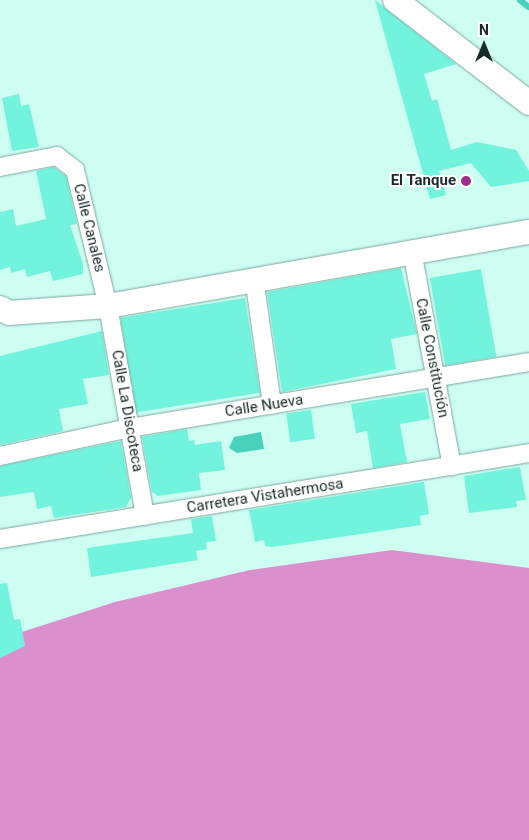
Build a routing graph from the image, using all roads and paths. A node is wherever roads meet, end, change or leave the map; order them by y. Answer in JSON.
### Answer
{"nodes":[{"id":1,"x":395,"y":0,"type":"edge"},
{"id":2,"x":529,"y":103,"type":"edge"},
{"id":3,"x":0,"y":167,"type":"edge"},
{"id":4,"x":529,"y":232,"type":"edge"},
{"id":5,"x":412,"y":251,"type":"junction"},
{"id":6,"x":254,"y":278,"type":"junction"},
{"id":7,"x":108,"y":306,"type":"junction"},
{"id":8,"x":3,"y":314,"type":"edge"},
{"id":9,"x":529,"y":362,"type":"edge"},
{"id":10,"x":435,"y":379,"type":"junction"},
{"id":11,"x":272,"y":405,"type":"junction"},
{"id":12,"x":130,"y":428,"type":"junction"},
{"id":13,"x":529,"y":453,"type":"edge"},
{"id":14,"x":0,"y":456,"type":"edge"},
{"id":15,"x":452,"y":466,"type":"junction"},
{"id":16,"x":145,"y":516,"type":"junction"},
{"id":17,"x":0,"y":539,"type":"edge"}],
"edges":[{"from":1,"to":2,"type":"main road"},
{"from":3,"to":7,"type":"street","name":"Calle Canales"},
{"from":4,"to":5,"type":"main road"},
{"from":5,"to":6,"type":"main road"},
{"from":5,"to":10,"type":"street","name":"Calle Constitución"},
{"from":6,"to":7,"type":"main road"},
{"from":6,"to":11,"type":"street"},
{"from":7,"to":8,"type":"main road"},
{"from":7,"to":12,"type":"street","name":"Calle La Discoteca"},
{"from":9,"to":10,"type":"street","name":"Calle Nueva"},
{"from":10,"to":11,"type":"street","name":"Calle Nueva"},
{"from":10,"to":15,"type":"street","name":"Calle Constitución"},
{"from":11,"to":12,"type":"street","name":"Calle Nueva"},
{"from":12,"to":14,"type":"street","name":"Calle Nueva"},
{"from":12,"to":16,"type":"street","name":"Calle La Discoteca"},
{"from":13,"to":15,"type":"street","name":"Carretera Vistahermosa"},
{"from":15,"to":16,"type":"street","name":"Carretera Vistahermosa"},
{"from":16,"to":17,"type":"street","name":"Carretera Vistahermosa"}]}
